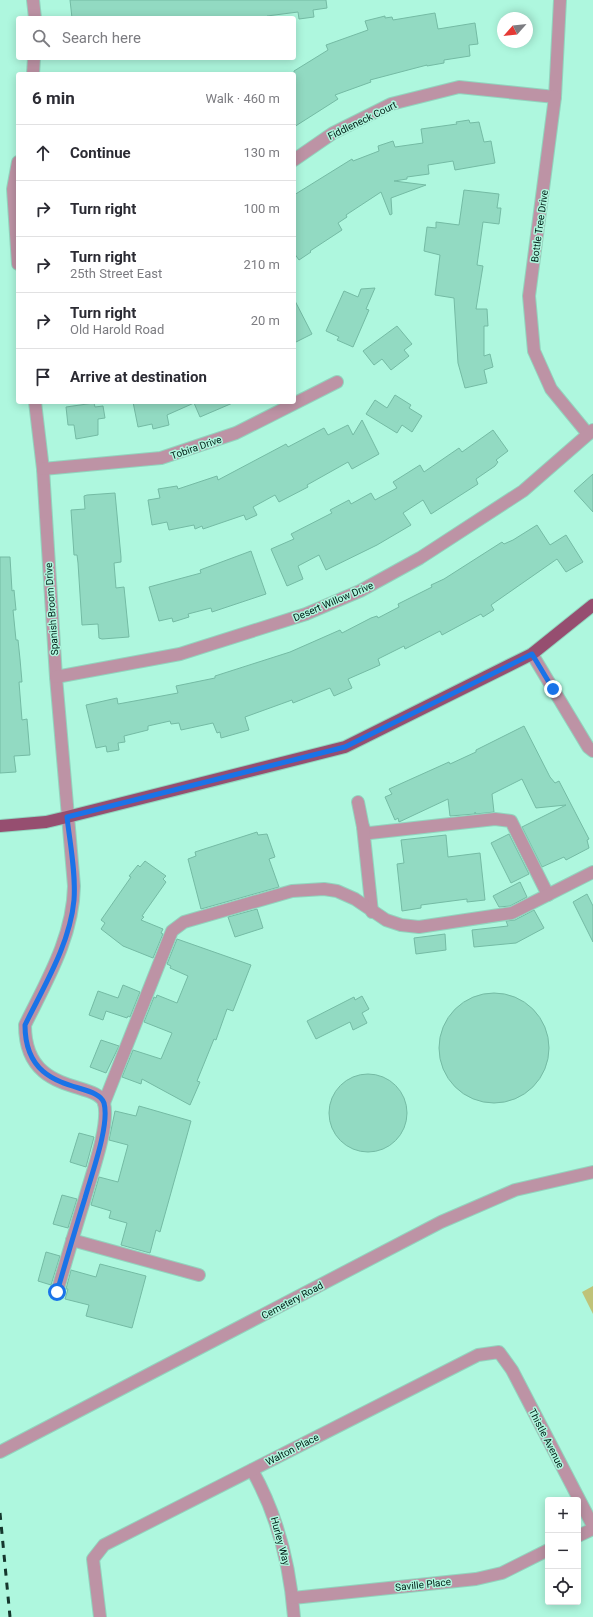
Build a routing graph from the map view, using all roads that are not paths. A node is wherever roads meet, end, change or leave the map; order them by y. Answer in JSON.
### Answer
{"nodes":[{"id":1,"x":33,"y":0,"type":"edge"},
{"id":2,"x":560,"y":0,"type":"edge"},
{"id":3,"x":35,"y":16,"type":"edge"},
{"id":4,"x":34,"y":60,"type":"edge"},
{"id":5,"x":33,"y":72,"type":"edge"},
{"id":6,"x":555,"y":97,"type":"junction"},
{"id":7,"x":296,"y":159,"type":"edge"},
{"id":8,"x":16,"y":171,"type":"edge"},
{"id":9,"x":16,"y":238,"type":"edge"},
{"id":10,"x":337,"y":382,"type":"dead end"},
{"id":11,"x":296,"y":403,"type":"edge"},
{"id":12,"x":35,"y":404,"type":"edge"},
{"id":13,"x":293,"y":404,"type":"edge"},
{"id":14,"x":591,"y":432,"type":"edge"},
{"id":15,"x":43,"y":469,"type":"junction"},
{"id":16,"x":593,"y":605,"type":"edge"},
{"id":17,"x":532,"y":654,"type":"junction"},
{"id":18,"x":56,"y":677,"type":"junction"},
{"id":19,"x":593,"y":751,"type":"edge"},
{"id":20,"x":358,"y":802,"type":"dead end"},
{"id":21,"x":67,"y":817,"type":"junction"},
{"id":22,"x":0,"y":826,"type":"edge"},
{"id":23,"x":363,"y":827,"type":"junction"},
{"id":24,"x":593,"y":872,"type":"edge"},
{"id":25,"x":548,"y":895,"type":"junction"},
{"id":26,"x":372,"y":912,"type":"junction"},
{"id":27,"x":104,"y":1103,"type":"junction"},
{"id":28,"x":593,"y":1172,"type":"edge"},
{"id":29,"x":72,"y":1240,"type":"junction"},
{"id":30,"x":199,"y":1275,"type":"dead end"},
{"id":31,"x":57,"y":1292,"type":"dead end"},
{"id":32,"x":499,"y":1352,"type":"joint"},
{"id":33,"x":0,"y":1452,"type":"edge"},
{"id":34,"x":252,"y":1470,"type":"junction"},
{"id":35,"x":593,"y":1527,"type":"edge"},
{"id":36,"x":581,"y":1534,"type":"edge"},
{"id":37,"x":545,"y":1552,"type":"edge"},
{"id":38,"x":293,"y":1598,"type":"junction"},
{"id":39,"x":100,"y":1617,"type":"edge"},
{"id":40,"x":294,"y":1617,"type":"edge"}],
"edges":[{"from":1,"to":3,"type":"street"},
{"from":2,"to":6,"type":"street","name":"Bottle Tree Drive"},
{"from":4,"to":5,"type":"street"},
{"from":6,"to":7,"type":"street","name":"Fiddleneck Court"},
{"from":6,"to":14,"type":"street","name":"Bottle Tree Drive"},
{"from":8,"to":9,"type":"street"},
{"from":10,"to":11,"type":"street","name":"Tobira Drive"},
{"from":12,"to":15,"type":"street","name":"Spanish Broom Drive"},
{"from":13,"to":15,"type":"street","name":"Tobira Drive"},
{"from":14,"to":18,"type":"street","name":"Desert Willow Drive"},
{"from":15,"to":18,"type":"street","name":"Spanish Broom Drive"},
{"from":16,"to":17,"type":"main road"},
{"from":17,"to":19,"type":"street"},
{"from":17,"to":21,"type":"main road"},
{"from":18,"to":21,"type":"street","name":"Spanish Broom Drive"},
{"from":20,"to":23,"type":"street"},
{"from":21,"to":22,"type":"main road"},
{"from":21,"to":27,"type":"street","name":"Spanish Broom Drive"},
{"from":23,"to":25,"type":"street"},
{"from":23,"to":26,"type":"street"},
{"from":24,"to":25,"type":"street"},
{"from":25,"to":26,"type":"street"},
{"from":26,"to":27,"type":"street"},
{"from":27,"to":29,"type":"street"},
{"from":28,"to":33,"type":"street","name":"Cemetery Road"},
{"from":29,"to":30,"type":"street"},
{"from":29,"to":31,"type":"street"},
{"from":32,"to":34,"type":"street","name":"Walton Place"},
{"from":32,"to":35,"type":"street","name":"Thistle Avenue"},
{"from":34,"to":38,"type":"street","name":"Hurley Way"},
{"from":34,"to":39,"type":"street","name":"Walton Place"},
{"from":35,"to":36,"type":"street"},
{"from":37,"to":38,"type":"street","name":"Saville Place"},
{"from":38,"to":40,"type":"street","name":"Hurley Way"}]}
